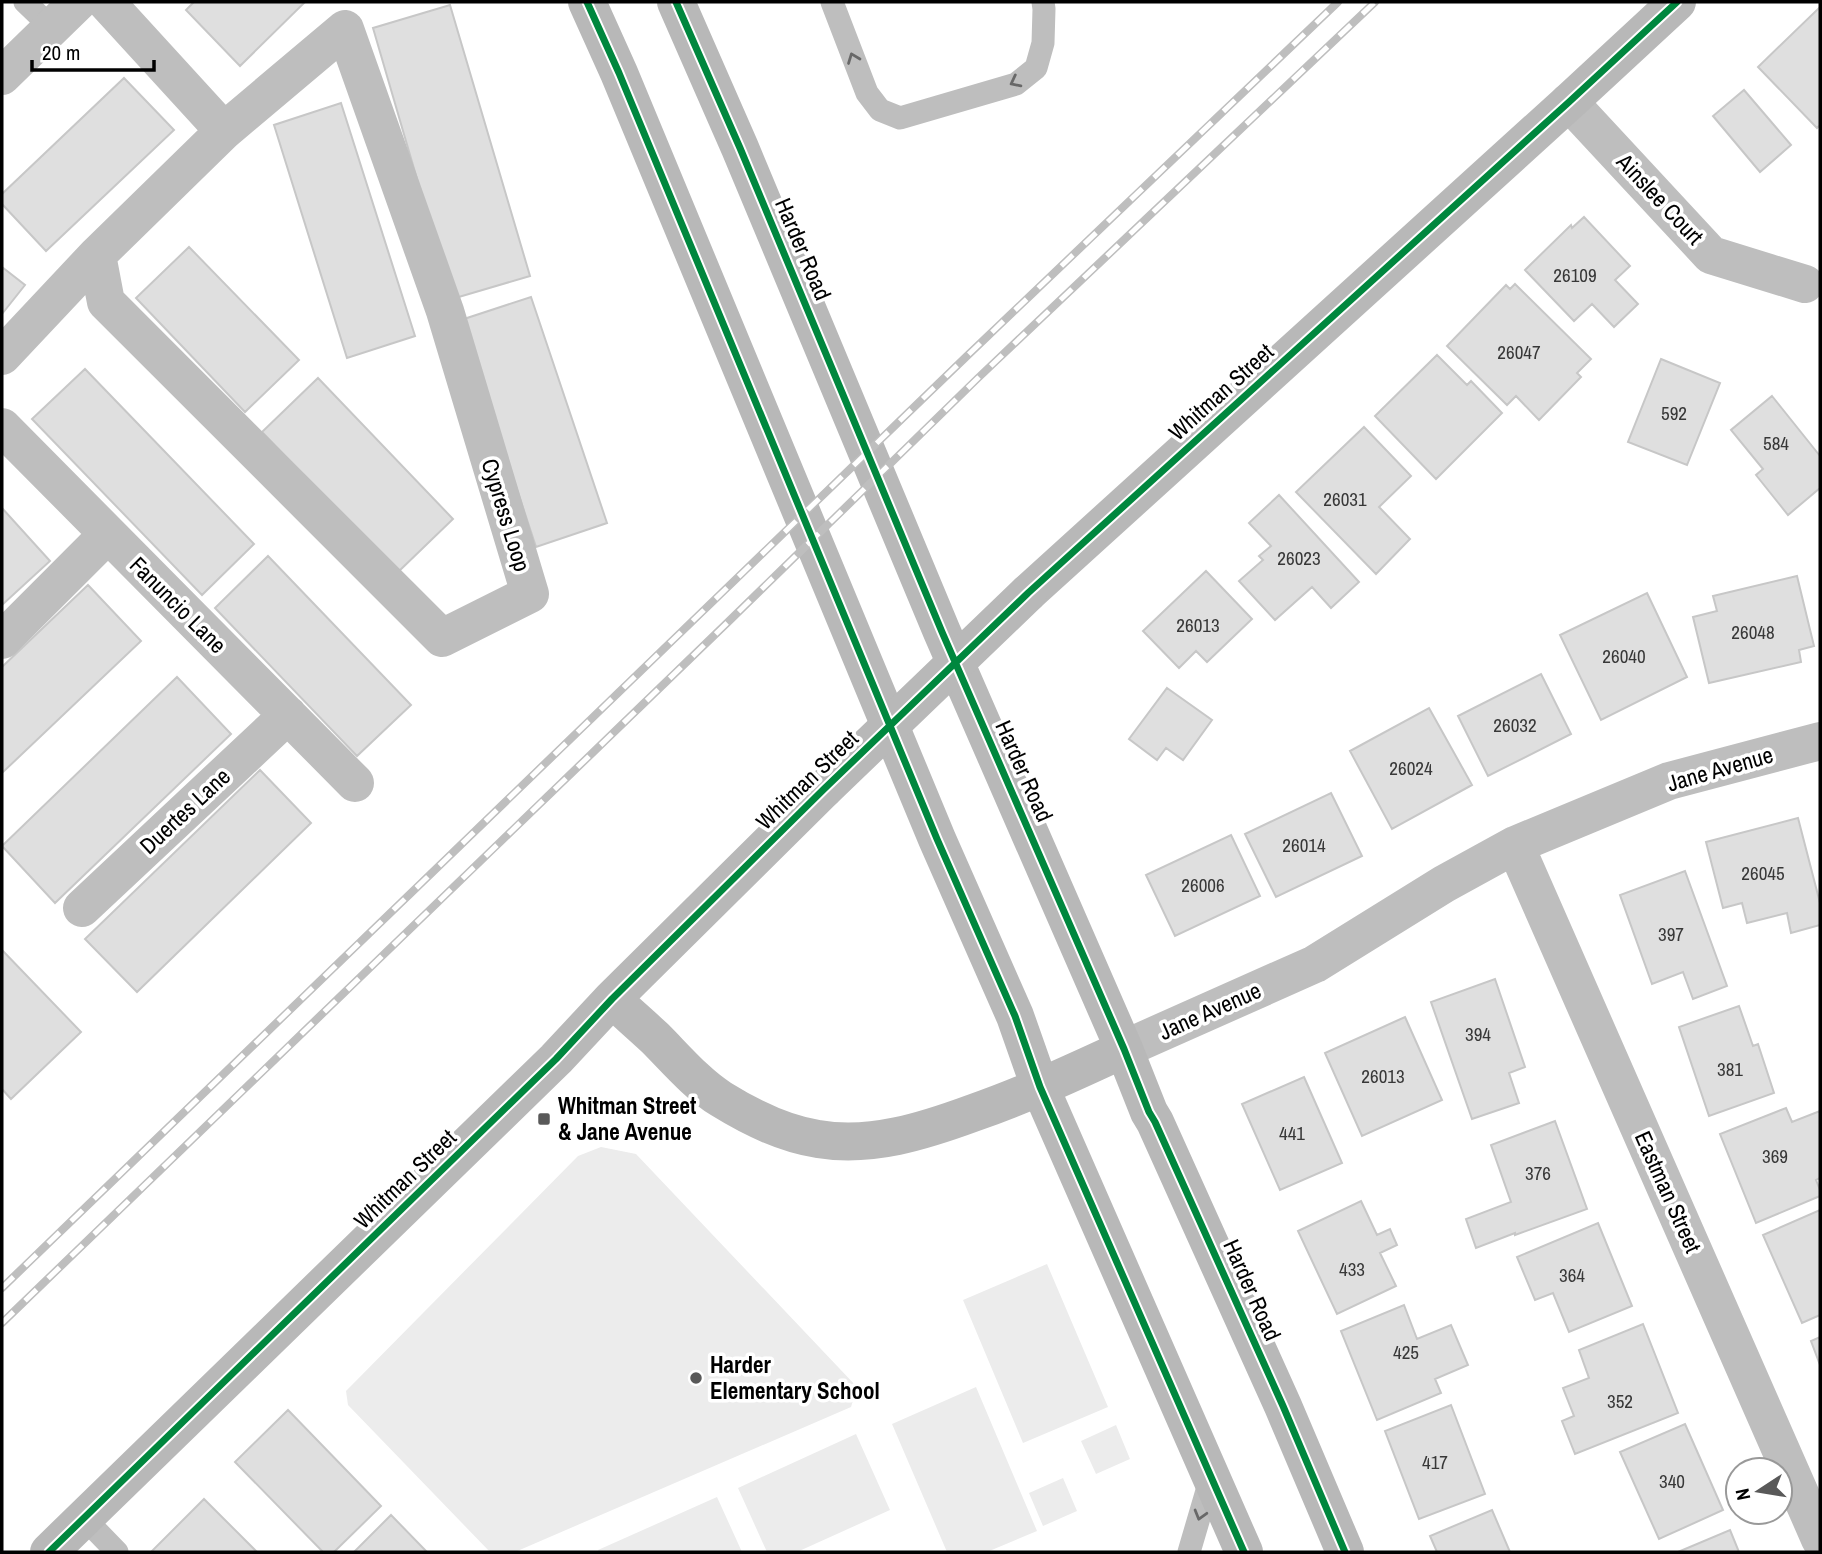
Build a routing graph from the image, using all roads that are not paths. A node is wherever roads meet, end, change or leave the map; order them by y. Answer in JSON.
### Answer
{"nodes":[{"id":1,"x":106,"y":2,"type":"edge"},
{"id":2,"x":587,"y":2,"type":"edge"},
{"id":3,"x":676,"y":2,"type":"edge"},
{"id":4,"x":832,"y":2,"type":"edge"},
{"id":5,"x":1043,"y":2,"type":"edge"},
{"id":6,"x":1677,"y":2,"type":"edge"},
{"id":7,"x":51,"y":10,"type":"edge"},
{"id":8,"x":2,"y":76,"type":"edge"},
{"id":9,"x":1569,"y":103,"type":"junction"},
{"id":10,"x":224,"y":131,"type":"junction"},
{"id":11,"x":97,"y":255,"type":"junction"},
{"id":12,"x":1805,"y":284,"type":"dead end"},
{"id":13,"x":2,"y":356,"type":"edge"},
{"id":14,"x":2,"y":427,"type":"edge"},
{"id":15,"x":108,"y":534,"type":"junction"},
{"id":16,"x":2,"y":640,"type":"edge"},
{"id":17,"x":288,"y":715,"type":"junction"},
{"id":18,"x":1820,"y":741,"type":"edge"},
{"id":19,"x":355,"y":783,"type":"dead end"},
{"id":20,"x":1515,"y":845,"type":"junction"},
{"id":21,"x":82,"y":908,"type":"dead end"},
{"id":22,"x":612,"y":999,"type":"junction"},
{"id":23,"x":1124,"y":1049,"type":"junction"},
{"id":24,"x":1040,"y":1087,"type":"junction"},
{"id":25,"x":1211,"y":1477,"type":"junction"},
{"id":26,"x":85,"y":1519,"type":"junction"},
{"id":27,"x":1820,"y":1539,"type":"edge"},
{"id":28,"x":49,"y":1552,"type":"edge"},
{"id":29,"x":117,"y":1552,"type":"edge"},
{"id":30,"x":1189,"y":1552,"type":"edge"},
{"id":31,"x":1244,"y":1552,"type":"edge"},
{"id":32,"x":1345,"y":1552,"type":"edge"}],
"edges":[{"from":1,"to":10,"type":"street"},
{"from":2,"to":24,"type":"main road"},
{"from":3,"to":23,"type":"main road","name":"Harder Road"},
{"from":5,"to":4,"type":"lane","one_way":true},
{"from":6,"to":9,"type":"main road","name":"Whitman Street"},
{"from":7,"to":8,"type":"street"},
{"from":9,"to":12,"type":"street","name":"Ainslee Court"},
{"from":9,"to":22,"type":"main road","name":"Whitman Street","bridge":true},
{"from":10,"to":11,"type":"street","name":"Cypress Loop"},
{"from":10,"to":11,"type":"street","name":"Cypress Loop"},
{"from":11,"to":13,"type":"street"},
{"from":14,"to":15,"type":"street","name":"Fanuncio Lane"},
{"from":15,"to":16,"type":"street"},
{"from":15,"to":17,"type":"street","name":"Fanuncio Lane"},
{"from":17,"to":19,"type":"street","name":"Fanuncio Lane"},
{"from":17,"to":21,"type":"street","name":"Duertes Lane"},
{"from":18,"to":20,"type":"street","name":"Jane Avenue"},
{"from":20,"to":23,"type":"street","name":"Jane Avenue"},
{"from":20,"to":27,"type":"street","name":"Eastman Street"},
{"from":22,"to":24,"type":"main road","name":"Jane Avenue"},
{"from":22,"to":26,"type":"main road","name":"Whitman Street"},
{"from":23,"to":24,"type":"main road","name":"Jane Avenue"},
{"from":23,"to":32,"type":"main road","name":"Harder Road"},
{"from":24,"to":25,"type":"main road"},
{"from":25,"to":30,"type":"lane","one_way":true},
{"from":25,"to":31,"type":"main road"},
{"from":26,"to":28,"type":"main road","name":"Whitman Street"},
{"from":26,"to":29,"type":"lane"}]}
